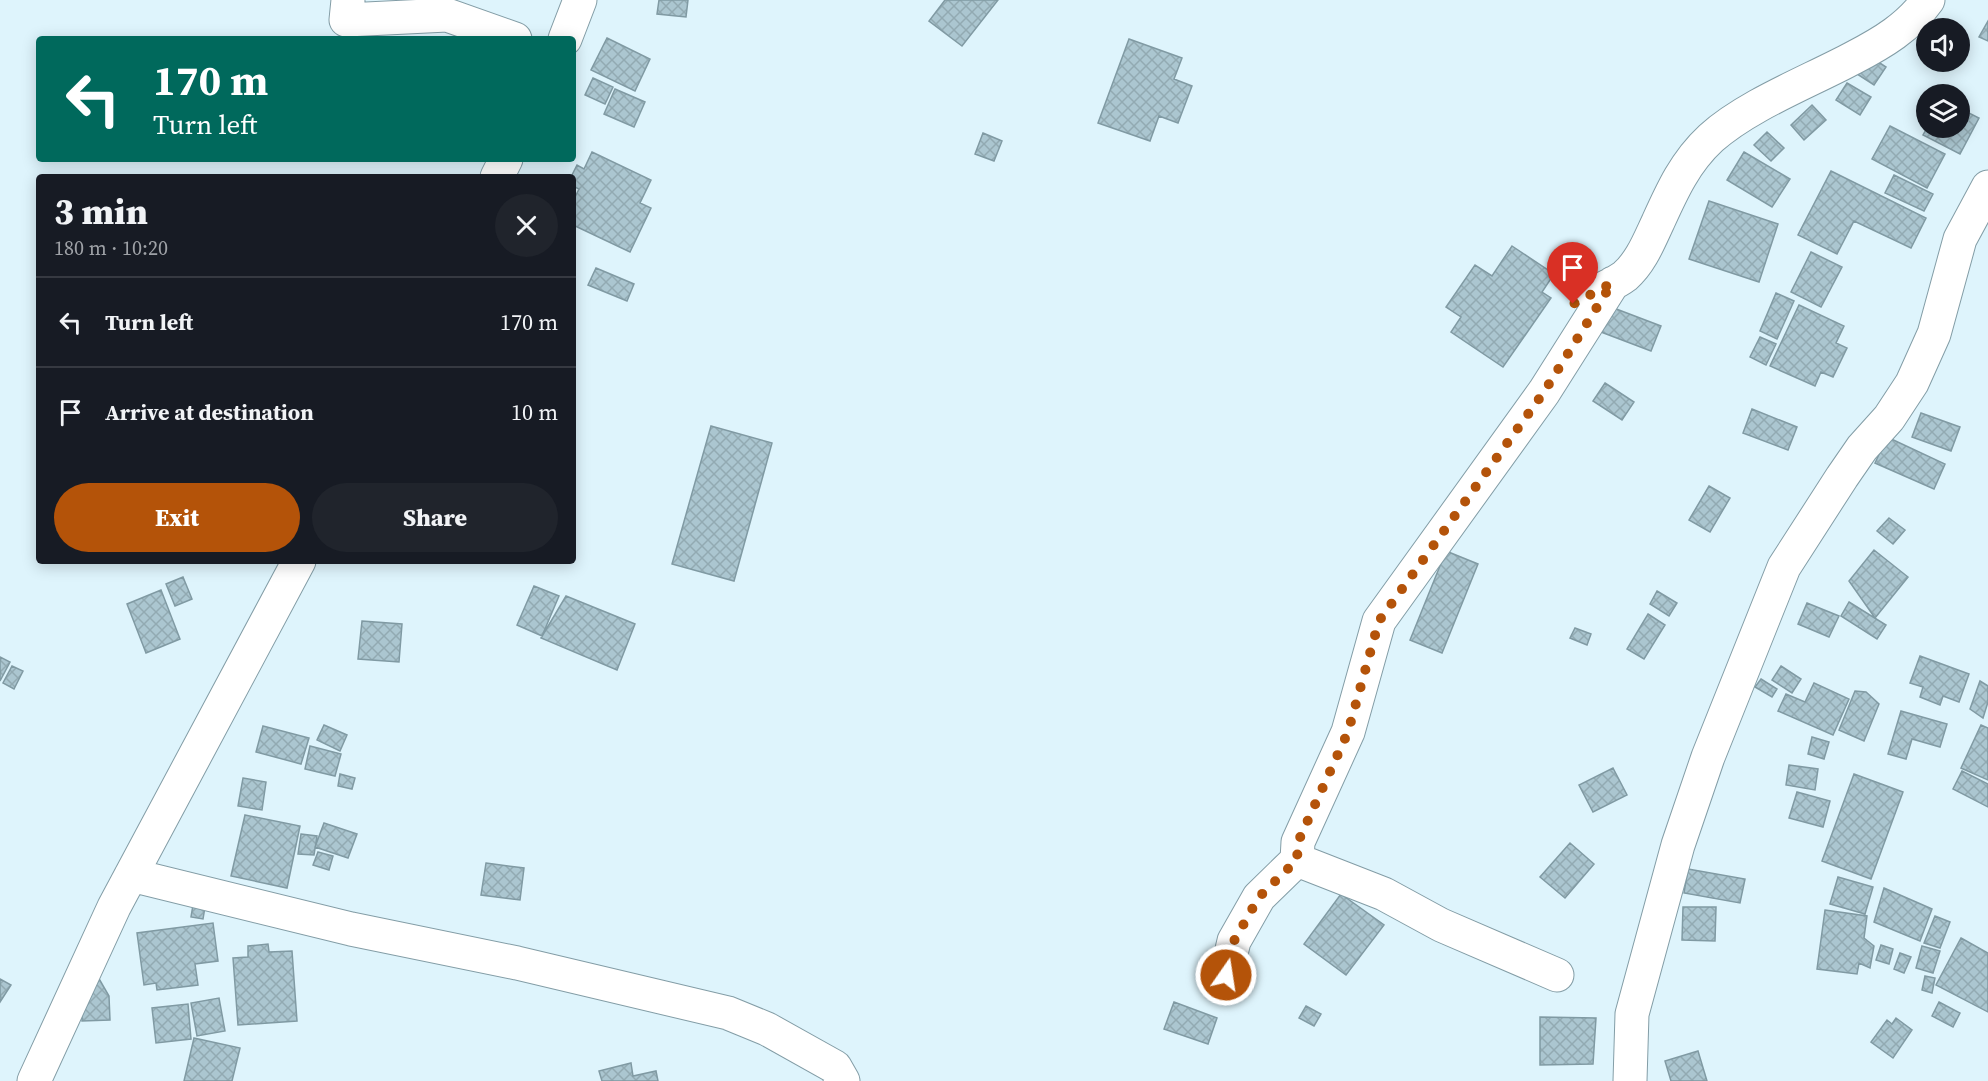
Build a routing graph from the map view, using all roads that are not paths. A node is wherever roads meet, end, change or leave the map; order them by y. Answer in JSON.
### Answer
{"nodes":[{"id":1,"x":348,"y":0,"type":"edge"},
{"id":2,"x":580,"y":0,"type":"edge"},
{"id":3,"x":1928,"y":0,"type":"edge"},
{"id":4,"x":506,"y":36,"type":"edge"},
{"id":5,"x":566,"y":36,"type":"edge"},
{"id":6,"x":1988,"y":187,"type":"edge"},
{"id":7,"x":1612,"y":283,"type":"junction"},
{"id":8,"x":1573,"y":304,"type":"dead end"},
{"id":9,"x":297,"y":564,"type":"edge"},
{"id":10,"x":1297,"y":860,"type":"junction"},
{"id":11,"x":131,"y":875,"type":"junction"},
{"id":12,"x":1226,"y":975,"type":"dead end"},
{"id":13,"x":1557,"y":975,"type":"dead end"},
{"id":14,"x":34,"y":1081,"type":"edge"},
{"id":15,"x":843,"y":1081,"type":"edge"},
{"id":16,"x":1630,"y":1081,"type":"edge"}],
"edges":[{"from":1,"to":4,"type":"street"},
{"from":2,"to":5,"type":"street"},
{"from":3,"to":7,"type":"street"},
{"from":6,"to":16,"type":"street"},
{"from":7,"to":8,"type":"street"},
{"from":7,"to":10,"type":"street"},
{"from":9,"to":11,"type":"street"},
{"from":10,"to":12,"type":"street"},
{"from":10,"to":13,"type":"street"},
{"from":11,"to":14,"type":"street"},
{"from":11,"to":15,"type":"street"}]}
